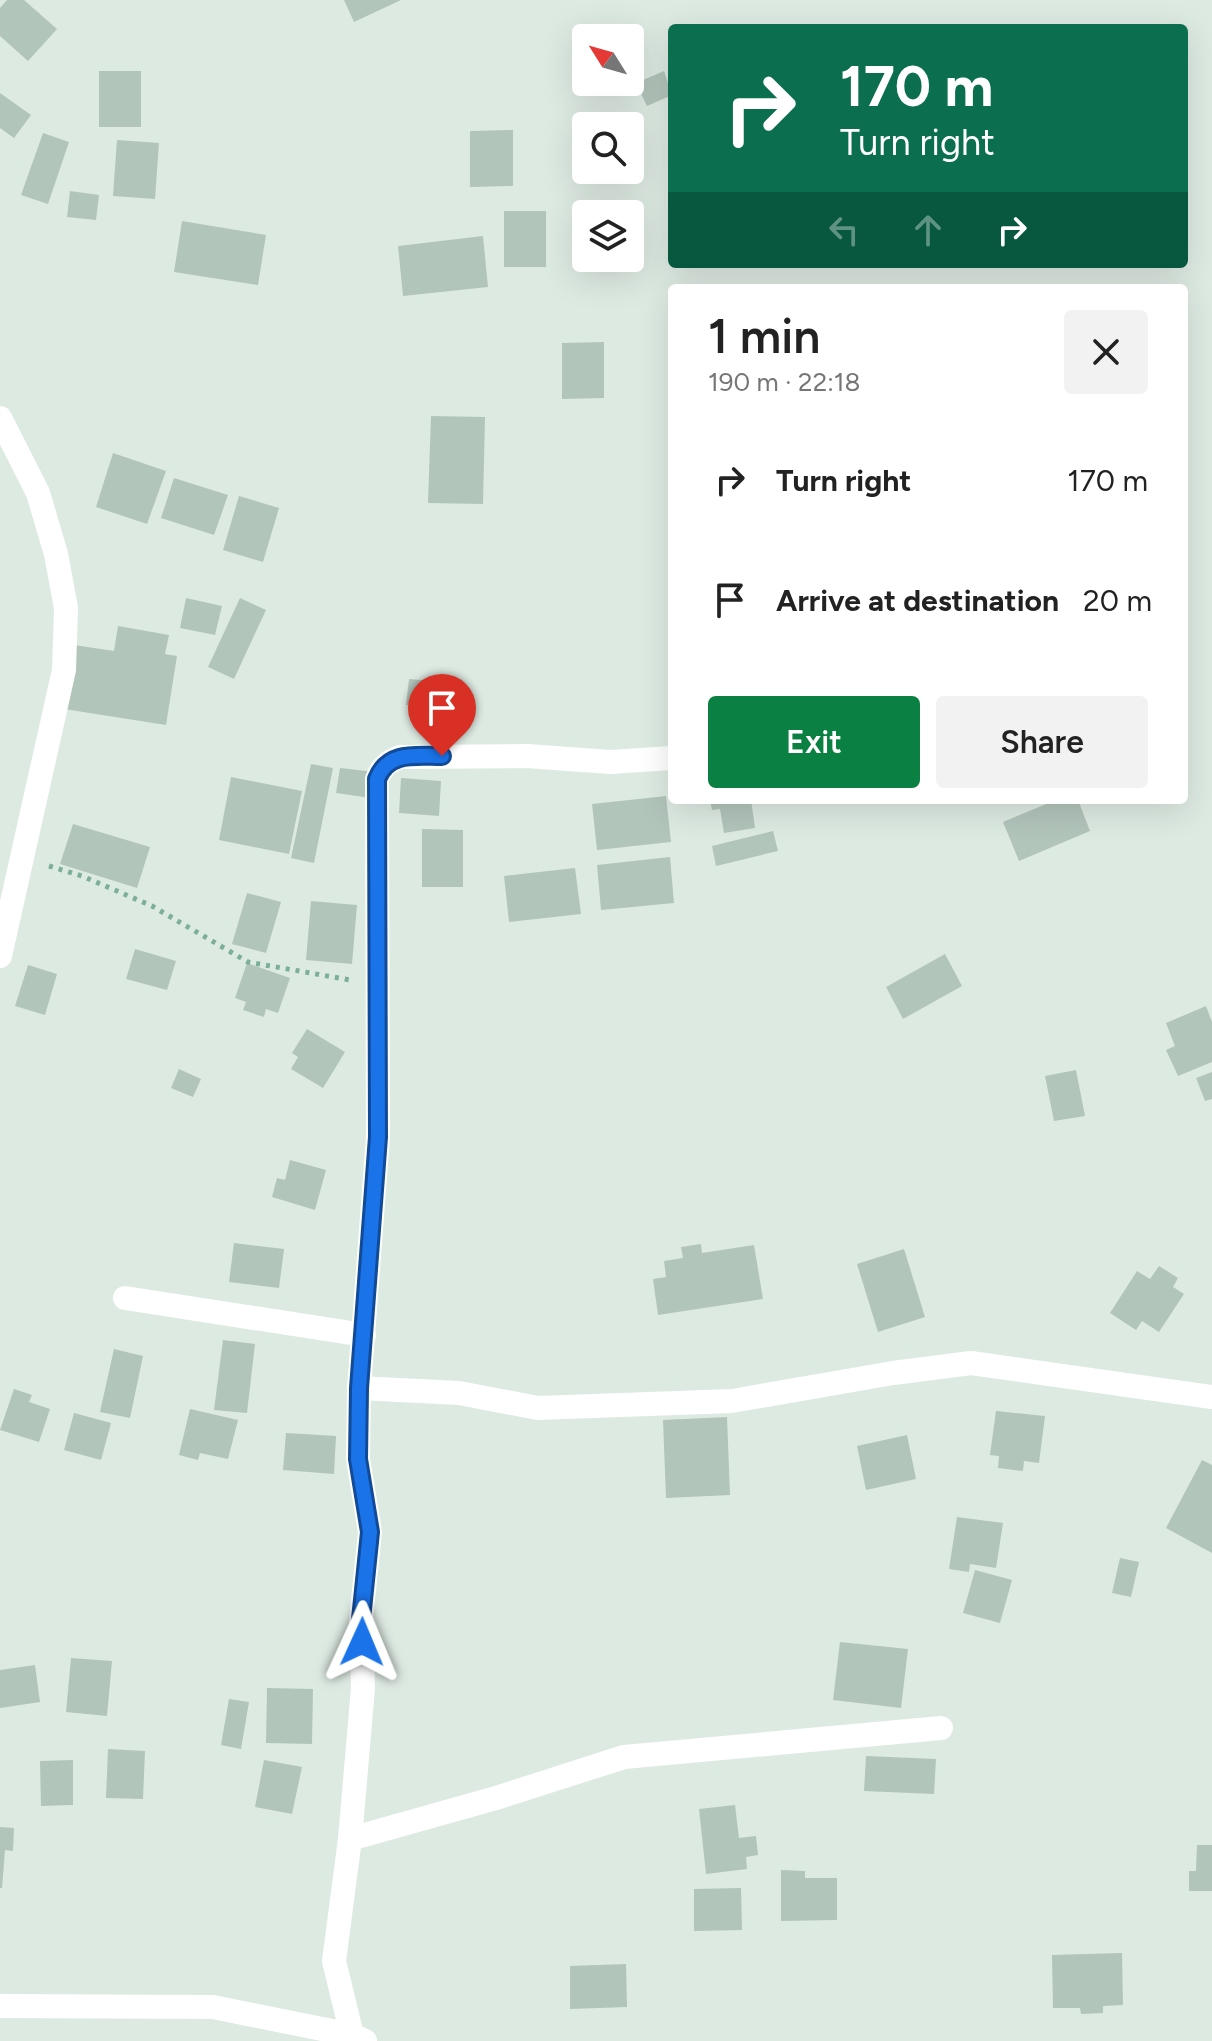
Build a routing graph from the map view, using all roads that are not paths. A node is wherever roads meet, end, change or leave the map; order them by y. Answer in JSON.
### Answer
{"nodes":[{"id":1,"x":0,"y":418,"type":"edge"},
{"id":2,"x":668,"y":758,"type":"edge"},
{"id":3,"x":0,"y":956,"type":"edge"},
{"id":4,"x":125,"y":1298,"type":"dead end"},
{"id":5,"x":364,"y":1335,"type":"junction"},
{"id":6,"x":359,"y":1388,"type":"junction"},
{"id":7,"x":1212,"y":1397,"type":"edge"},
{"id":8,"x":941,"y":1728,"type":"dead end"},
{"id":9,"x":350,"y":1839,"type":"junction"},
{"id":10,"x":0,"y":2006,"type":"edge"},
{"id":11,"x":356,"y":2039,"type":"edge"}],
"edges":[{"from":1,"to":3,"type":"street"},
{"from":2,"to":5,"type":"street"},
{"from":4,"to":5,"type":"street"},
{"from":5,"to":6,"type":"street"},
{"from":6,"to":7,"type":"street"},
{"from":6,"to":9,"type":"street"},
{"from":8,"to":9,"type":"street"},
{"from":9,"to":11,"type":"street"},
{"from":10,"to":11,"type":"street"}]}
